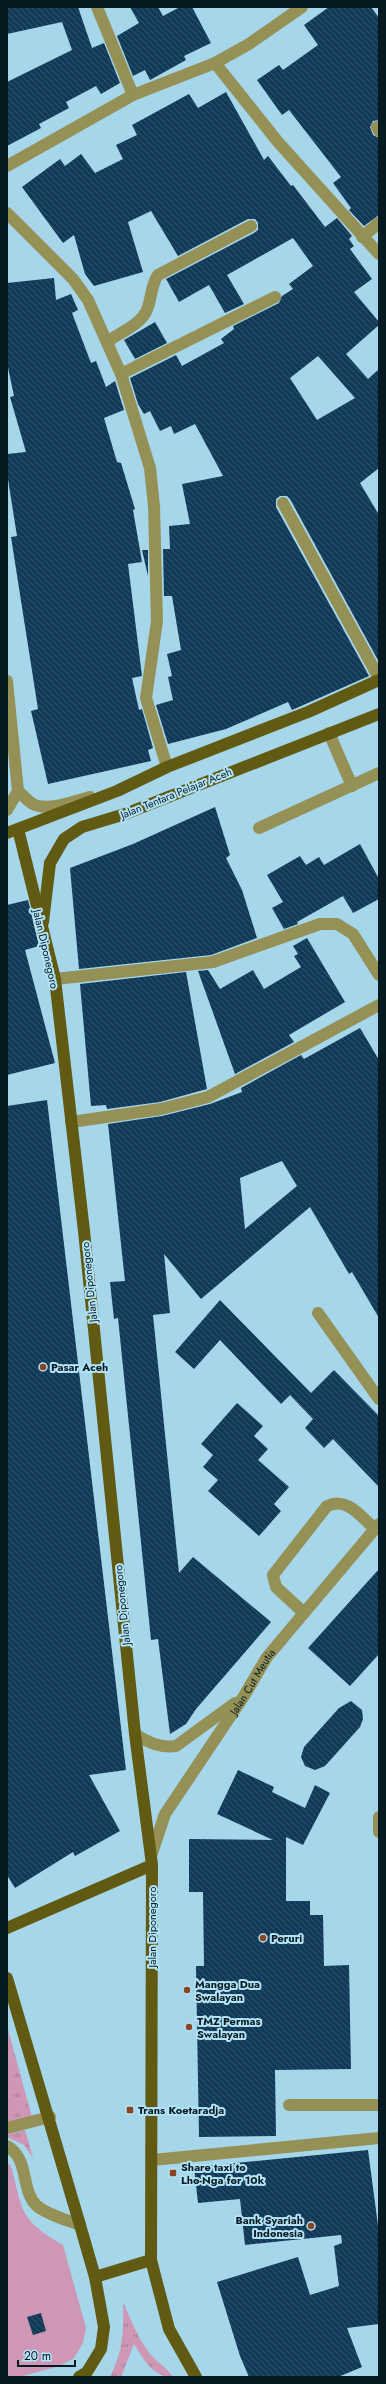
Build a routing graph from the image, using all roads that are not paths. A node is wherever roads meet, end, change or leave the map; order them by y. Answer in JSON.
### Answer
{"nodes":[{"id":1,"x":97,"y":7,"type":"edge"},
{"id":2,"x":302,"y":7,"type":"edge"},
{"id":3,"x":215,"y":63,"type":"junction"},
{"id":4,"x":133,"y":95,"type":"junction"},
{"id":5,"x":7,"y":166,"type":"edge"},
{"id":6,"x":7,"y":213,"type":"edge"},
{"id":7,"x":379,"y":223,"type":"edge"},
{"id":8,"x":251,"y":226,"type":"dead end"},
{"id":9,"x":362,"y":237,"type":"junction"},
{"id":10,"x":379,"y":254,"type":"edge"},
{"id":11,"x":275,"y":297,"type":"dead end"},
{"id":12,"x":108,"y":341,"type":"junction"},
{"id":13,"x":121,"y":374,"type":"junction"},
{"id":14,"x":283,"y":503,"type":"dead end"},
{"id":15,"x":379,"y":679,"type":"edge"},
{"id":16,"x":7,"y":681,"type":"edge"},
{"id":17,"x":379,"y":714,"type":"edge"},
{"id":18,"x":328,"y":733,"type":"junction"},
{"id":19,"x":168,"y":768,"type":"junction"},
{"id":20,"x":379,"y":773,"type":"edge"},
{"id":21,"x":352,"y":786,"type":"junction"},
{"id":22,"x":18,"y":791,"type":"junction"},
{"id":23,"x":117,"y":791,"type":"junction"},
{"id":24,"x":7,"y":810,"type":"edge"},
{"id":25,"x":259,"y":828,"type":"dead end"},
{"id":26,"x":13,"y":831,"type":"edge"},
{"id":27,"x":42,"y":930,"type":"junction"},
{"id":28,"x":379,"y":976,"type":"edge"},
{"id":29,"x":55,"y":979,"type":"junction"},
{"id":30,"x":379,"y":1005,"type":"edge"},
{"id":31,"x":71,"y":1122,"type":"junction"},
{"id":32,"x":318,"y":1313,"type":"dead end"},
{"id":33,"x":379,"y":1399,"type":"edge"},
{"id":34,"x":377,"y":1526,"type":"edge"},
{"id":35,"x":304,"y":1613,"type":"junction"},
{"id":36,"x":244,"y":1696,"type":"junction"},
{"id":37,"x":135,"y":1734,"type":"junction"},
{"id":38,"x":379,"y":1817,"type":"edge"},
{"id":39,"x":379,"y":1832,"type":"edge"},
{"id":40,"x":151,"y":1861,"type":"junction"},
{"id":41,"x":7,"y":1928,"type":"edge"},
{"id":42,"x":7,"y":1978,"type":"edge"},
{"id":43,"x":289,"y":2105,"type":"dead end"},
{"id":44,"x":379,"y":2105,"type":"edge"},
{"id":45,"x":50,"y":2117,"type":"junction"},
{"id":46,"x":7,"y":2128,"type":"edge"},
{"id":47,"x":379,"y":2138,"type":"edge"},
{"id":48,"x":7,"y":2146,"type":"edge"},
{"id":49,"x":152,"y":2160,"type":"junction"},
{"id":50,"x":80,"y":2225,"type":"junction"},
{"id":51,"x":151,"y":2260,"type":"junction"},
{"id":52,"x":94,"y":2276,"type":"junction"},
{"id":53,"x":80,"y":2377,"type":"edge"},
{"id":54,"x":196,"y":2377,"type":"edge"}],
"edges":[{"from":1,"to":4,"type":"street"},
{"from":2,"to":3,"type":"street"},
{"from":3,"to":4,"type":"street"},
{"from":3,"to":9,"type":"street"},
{"from":4,"to":5,"type":"street"},
{"from":6,"to":12,"type":"street"},
{"from":7,"to":9,"type":"street"},
{"from":8,"to":12,"type":"street"},
{"from":9,"to":10,"type":"street"},
{"from":11,"to":13,"type":"street"},
{"from":12,"to":13,"type":"street"},
{"from":13,"to":19,"type":"street"},
{"from":14,"to":15,"type":"street"},
{"from":15,"to":19,"type":"main road"},
{"from":16,"to":22,"type":"street"},
{"from":17,"to":18,"type":"main road","name":"Jalan Tentara Pelajar Aceh"},
{"from":18,"to":21,"type":"street"},
{"from":18,"to":27,"type":"main road","name":"Jalan Tentara Pelajar Aceh"},
{"from":19,"to":23,"type":"main road"},
{"from":20,"to":21,"type":"street"},
{"from":21,"to":25,"type":"street"},
{"from":22,"to":23,"type":"street"},
{"from":22,"to":24,"type":"street"},
{"from":23,"to":26,"type":"main road"},
{"from":26,"to":27,"type":"main road","name":"Jalan Diponegoro"},
{"from":27,"to":29,"type":"main road","name":"Jalan Diponegoro"},
{"from":28,"to":29,"type":"street"},
{"from":29,"to":31,"type":"main road","name":"Jalan Diponegoro"},
{"from":30,"to":31,"type":"street"},
{"from":31,"to":37,"type":"main road","name":"Jalan Diponegoro"},
{"from":32,"to":33,"type":"street"},
{"from":34,"to":35,"type":"street","name":"Jalan Cut Meutia"},
{"from":34,"to":35,"type":"street"},
{"from":35,"to":36,"type":"street","name":"Jalan Cut Meutia"},
{"from":36,"to":37,"type":"street"},
{"from":36,"to":40,"type":"street","name":"Jalan Cut Meutia"},
{"from":37,"to":40,"type":"main road","name":"Jalan Diponegoro"},
{"from":38,"to":39,"type":"street"},
{"from":40,"to":41,"type":"main road"},
{"from":40,"to":49,"type":"main road","name":"Jalan Diponegoro"},
{"from":42,"to":45,"type":"main road"},
{"from":43,"to":44,"type":"street"},
{"from":45,"to":46,"type":"street"},
{"from":45,"to":50,"type":"main road"},
{"from":47,"to":49,"type":"street"},
{"from":48,"to":50,"type":"street"},
{"from":49,"to":51,"type":"main road","name":"Jalan Diponegoro"},
{"from":50,"to":52,"type":"main road"},
{"from":51,"to":52,"type":"main road"},
{"from":51,"to":54,"type":"main road","name":"Jalan Diponegoro"},
{"from":52,"to":53,"type":"main road"}]}
